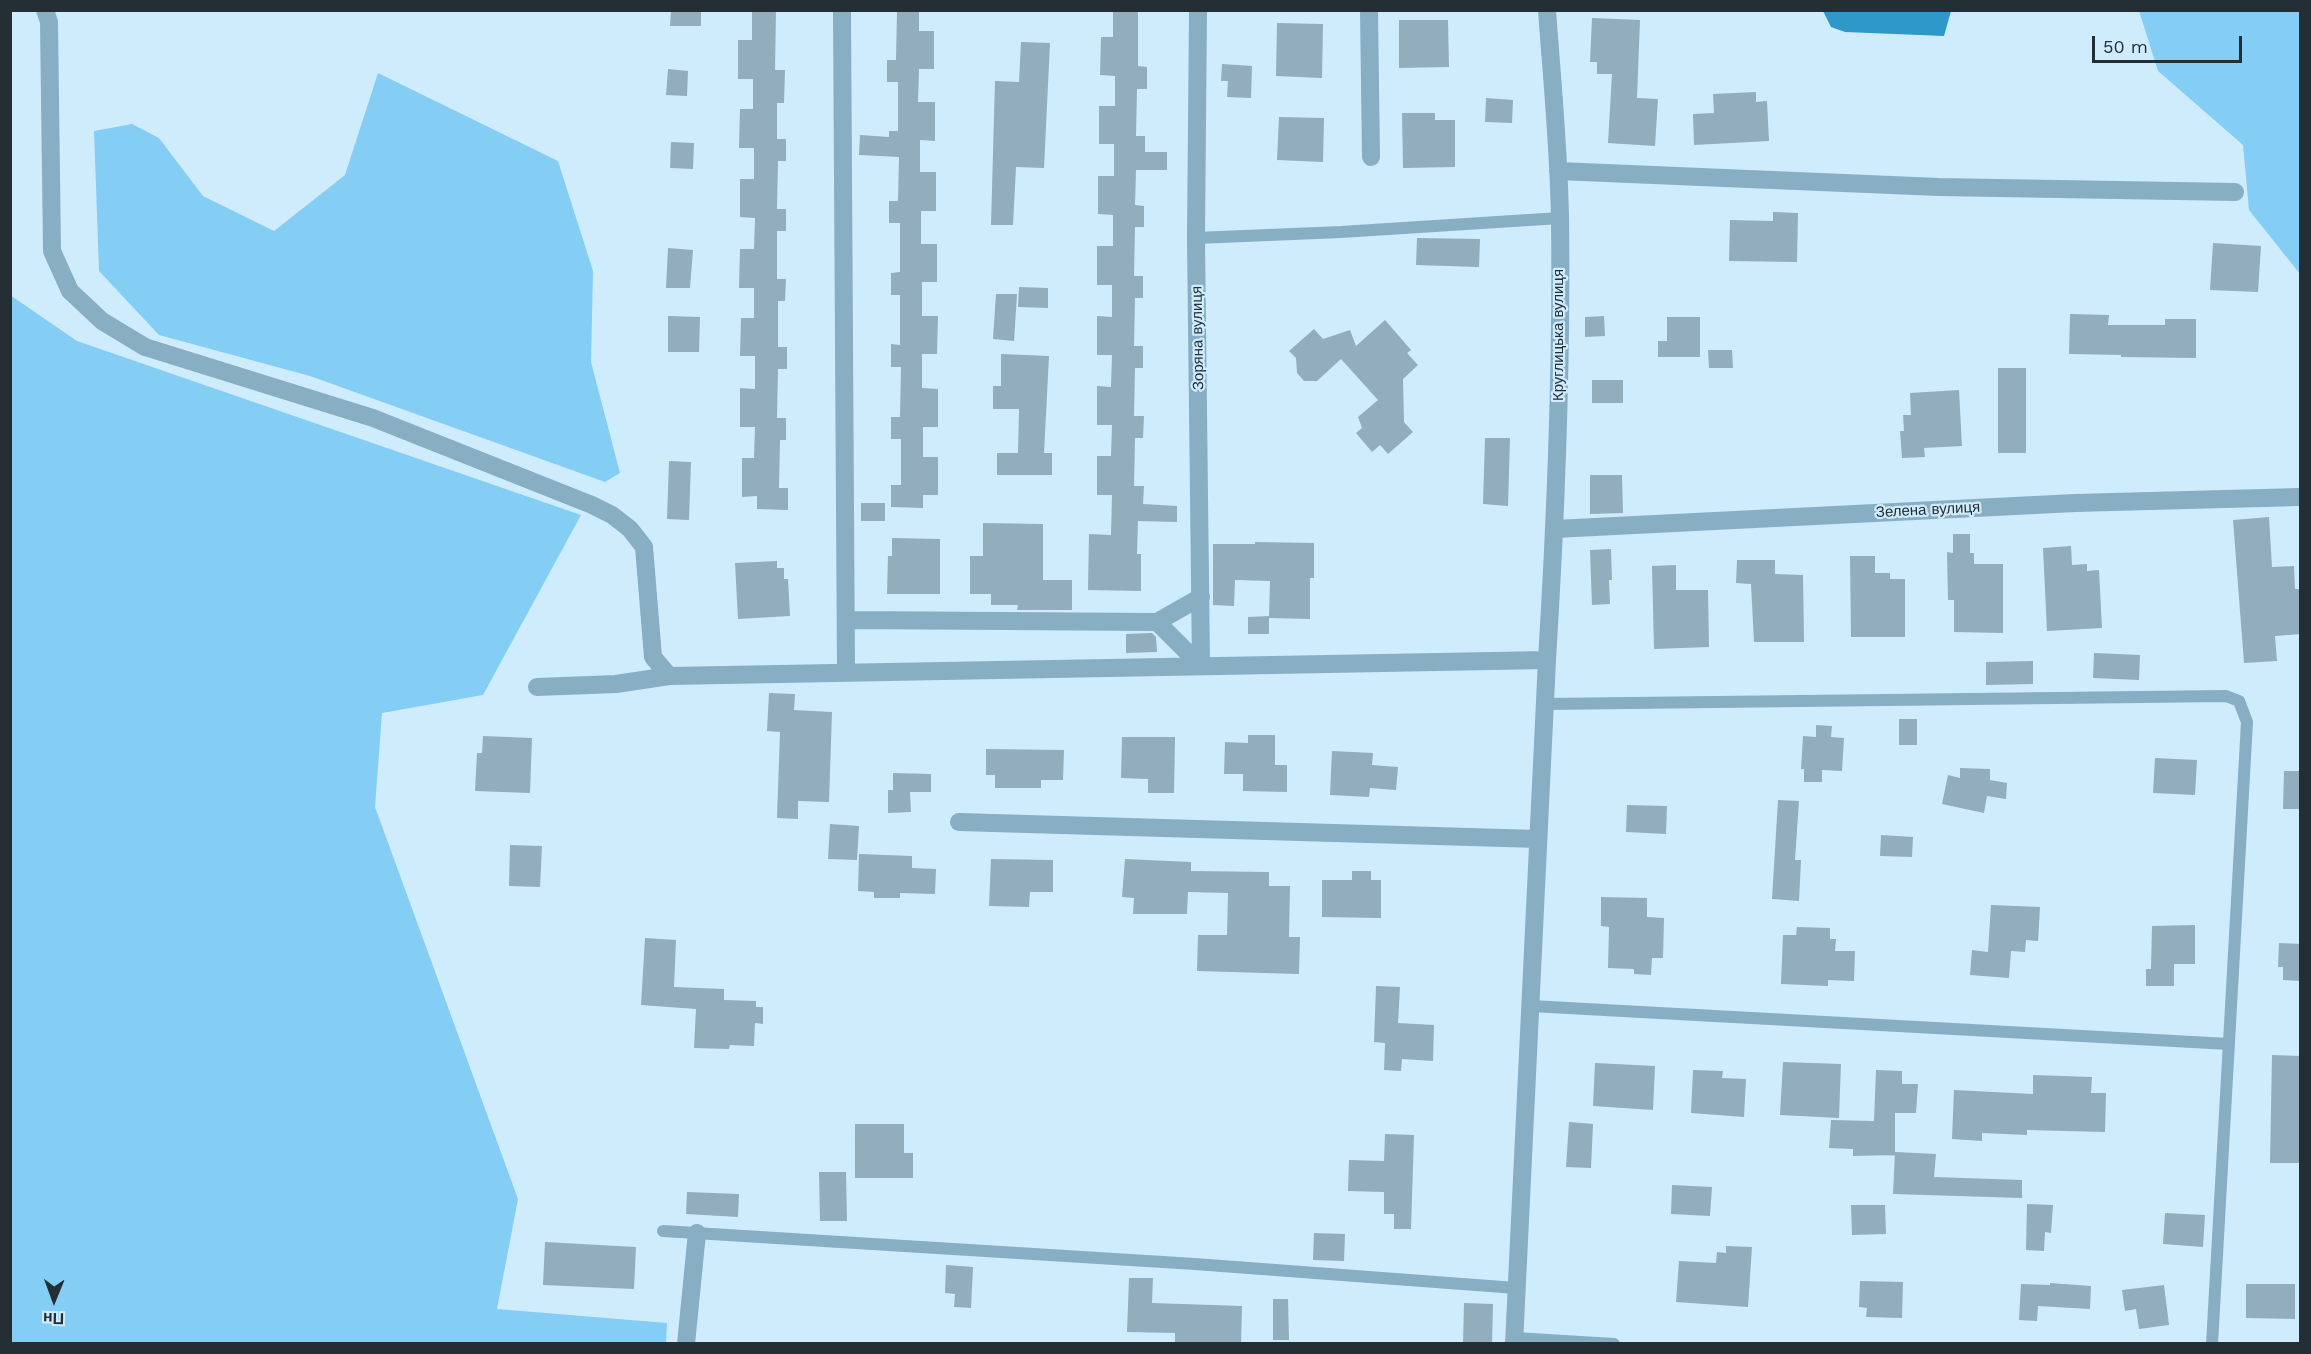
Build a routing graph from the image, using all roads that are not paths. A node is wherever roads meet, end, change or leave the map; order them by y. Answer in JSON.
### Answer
{"nodes":[{"id":1,"x":45,"y":10,"type":"edge"},
{"id":2,"x":842,"y":10,"type":"edge"},
{"id":3,"x":1198,"y":10,"type":"edge"},
{"id":4,"x":1369,"y":10,"type":"edge"},
{"id":5,"x":1547,"y":10,"type":"edge"},
{"id":6,"x":1371,"y":157,"type":"dead end"},
{"id":7,"x":1558,"y":171,"type":"junction"},
{"id":8,"x":2235,"y":192,"type":"dead end"},
{"id":9,"x":1560,"y":218,"type":"junction"},
{"id":10,"x":1196,"y":238,"type":"junction"},
{"id":11,"x":2301,"y":497,"type":"edge"},
{"id":12,"x":1555,"y":529,"type":"junction"},
{"id":13,"x":1200,"y":597,"type":"junction"},
{"id":14,"x":847,"y":620,"type":"junction"},
{"id":15,"x":1157,"y":621,"type":"junction"},
{"id":16,"x":1546,"y":660,"type":"junction"},
{"id":17,"x":1202,"y":666,"type":"junction"},
{"id":18,"x":846,"y":673,"type":"junction"},
{"id":19,"x":669,"y":676,"type":"junction"},
{"id":20,"x":537,"y":687,"type":"dead end"},
{"id":21,"x":1545,"y":704,"type":"junction"},
{"id":22,"x":959,"y":822,"type":"dead end"},
{"id":23,"x":1538,"y":839,"type":"junction"},
{"id":24,"x":1531,"y":1006,"type":"junction"},
{"id":25,"x":2229,"y":1044,"type":"junction"},
{"id":26,"x":663,"y":1231,"type":"dead end"},
{"id":27,"x":697,"y":1233,"type":"junction"},
{"id":28,"x":1516,"y":1288,"type":"junction"},
{"id":29,"x":1515,"y":1341,"type":"edge"},
{"id":30,"x":686,"y":1344,"type":"edge"},
{"id":31,"x":1614,"y":1344,"type":"edge"},
{"id":32,"x":2212,"y":1344,"type":"edge"}],
"edges":[{"from":1,"to":19,"type":"street"},
{"from":2,"to":14,"type":"street"},
{"from":3,"to":10,"type":"street","name":"Зоряна вулиця"},
{"from":4,"to":6,"type":"street"},
{"from":5,"to":7,"type":"street","name":"Круглицька вулиця"},
{"from":7,"to":8,"type":"street"},
{"from":7,"to":9,"type":"street","name":"Круглицька вулиця"},
{"from":9,"to":10,"type":"lane"},
{"from":9,"to":12,"type":"street","name":"Круглицька вулиця"},
{"from":10,"to":13,"type":"street","name":"Зоряна вулиця"},
{"from":11,"to":12,"type":"street","name":"Зелена вулиця"},
{"from":12,"to":16,"type":"street","name":"Круглицька вулиця"},
{"from":13,"to":15,"type":"street"},
{"from":13,"to":17,"type":"street","name":"Зоряна вулиця"},
{"from":14,"to":15,"type":"street"},
{"from":14,"to":18,"type":"street"},
{"from":15,"to":17,"type":"street"},
{"from":16,"to":17,"type":"street"},
{"from":16,"to":21,"type":"street","name":"Круглицька вулиця"},
{"from":17,"to":18,"type":"street"},
{"from":18,"to":19,"type":"street"},
{"from":19,"to":20,"type":"street"},
{"from":21,"to":23,"type":"street","name":"Круглицька вулиця"},
{"from":21,"to":25,"type":"lane"},
{"from":22,"to":23,"type":"street"},
{"from":23,"to":24,"type":"street","name":"Круглицька вулиця"},
{"from":24,"to":25,"type":"lane"},
{"from":24,"to":28,"type":"street","name":"Круглицька вулиця"},
{"from":25,"to":32,"type":"lane"},
{"from":26,"to":27,"type":"lane"},
{"from":27,"to":28,"type":"lane"},
{"from":27,"to":30,"type":"street"},
{"from":28,"to":29,"type":"street","name":"Круглицька вулиця"},
{"from":29,"to":31,"type":"lane"}]}
